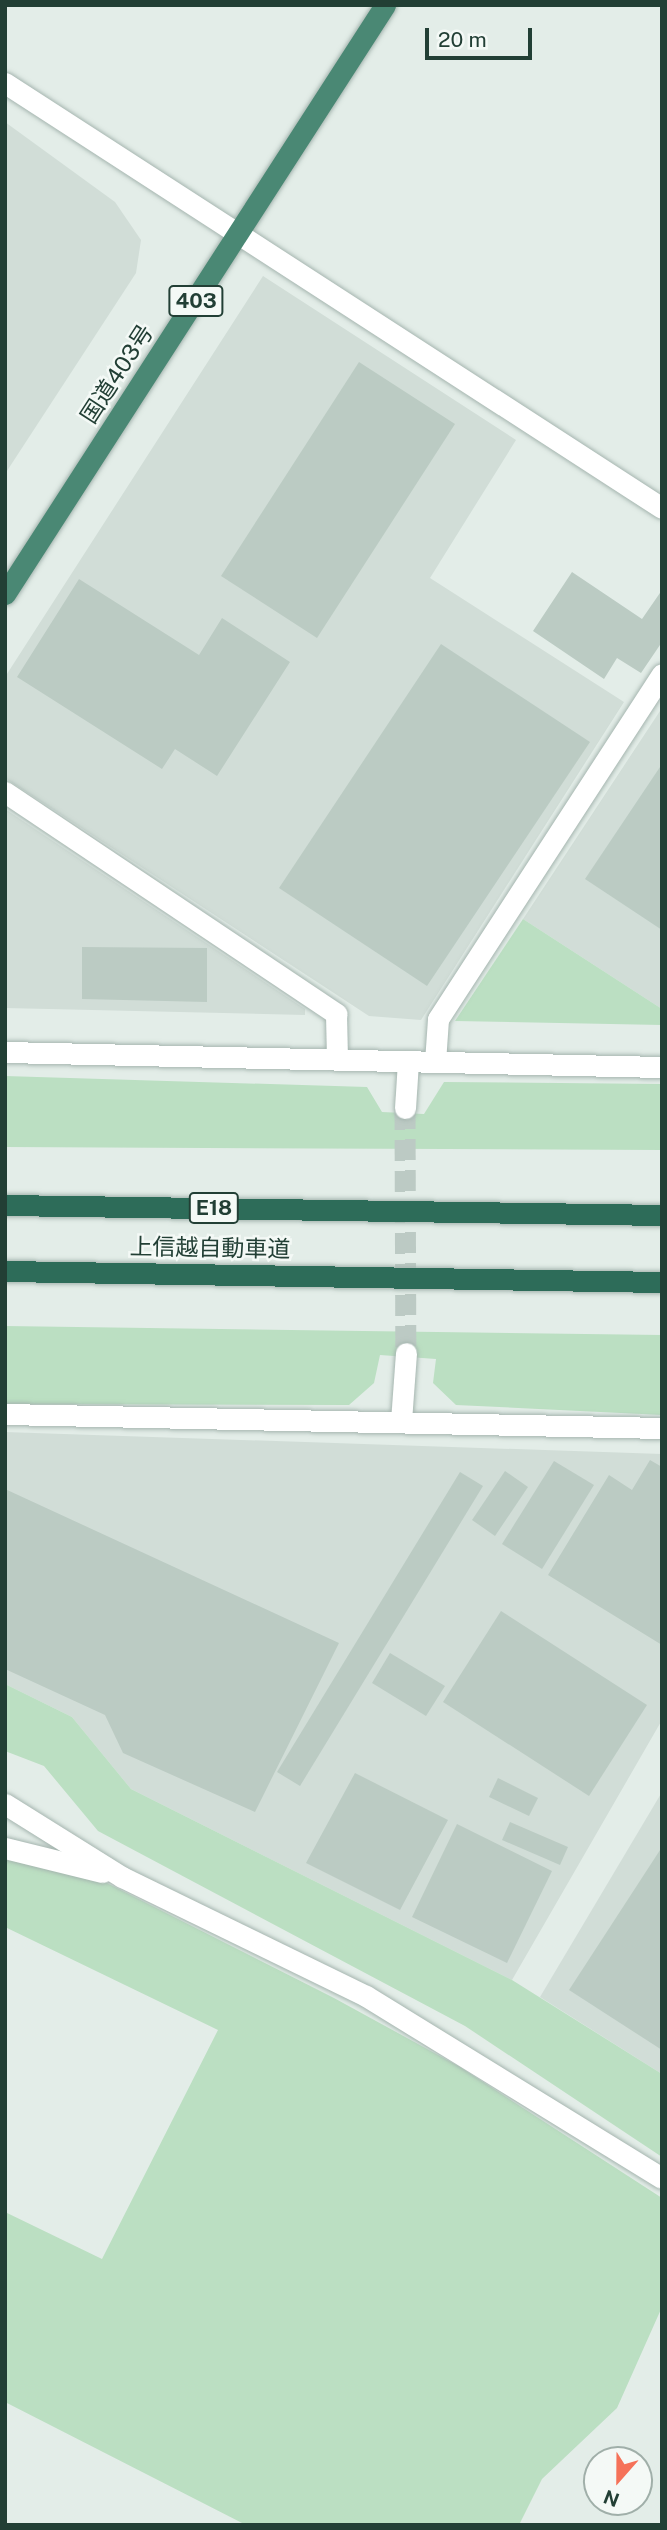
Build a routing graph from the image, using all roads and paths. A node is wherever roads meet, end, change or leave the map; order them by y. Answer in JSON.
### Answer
{"nodes":[{"id":1,"x":385,"y":5,"type":"edge"},
{"id":2,"x":5,"y":83,"type":"edge"},
{"id":3,"x":239,"y":236,"type":"junction"},
{"id":4,"x":662,"y":508,"type":"edge"},
{"id":5,"x":5,"y":594,"type":"edge"},
{"id":6,"x":662,"y":674,"type":"edge"},
{"id":7,"x":5,"y":792,"type":"edge"},
{"id":8,"x":5,"y":1052,"type":"edge"},
{"id":9,"x":337,"y":1058,"type":"junction"},
{"id":10,"x":408,"y":1061,"type":"junction"},
{"id":11,"x":435,"y":1062,"type":"junction"},
{"id":12,"x":662,"y":1068,"type":"edge"},
{"id":13,"x":405,"y":1108,"type":"tunnel mouth"},
{"id":14,"x":5,"y":1205,"type":"edge"},
{"id":15,"x":662,"y":1208,"type":"edge"},
{"id":16,"x":423,"y":1210,"type":"junction"},
{"id":17,"x":662,"y":1215,"type":"edge"},
{"id":18,"x":5,"y":1271,"type":"edge"},
{"id":19,"x":414,"y":1277,"type":"junction"},
{"id":20,"x":662,"y":1282,"type":"edge"},
{"id":21,"x":662,"y":1295,"type":"edge"},
{"id":22,"x":406,"y":1353,"type":"tunnel mouth"},
{"id":23,"x":5,"y":1414,"type":"edge"},
{"id":24,"x":401,"y":1421,"type":"junction"},
{"id":25,"x":662,"y":1428,"type":"edge"},
{"id":26,"x":5,"y":1804,"type":"edge"},
{"id":27,"x":5,"y":1848,"type":"edge"},
{"id":28,"x":122,"y":1877,"type":"junction"},
{"id":29,"x":662,"y":2178,"type":"edge"}],
"edges":[{"from":1,"to":3,"type":"highway","name":"国道403号","number":"403"},
{"from":2,"to":3,"type":"street"},
{"from":3,"to":4,"type":"street"},
{"from":3,"to":5,"type":"highway","name":"国道403号","number":"403"},
{"from":6,"to":11,"type":"street"},
{"from":7,"to":9,"type":"street"},
{"from":8,"to":9,"type":"street"},
{"from":9,"to":10,"type":"street"},
{"from":10,"to":11,"type":"street"},
{"from":10,"to":13,"type":"street"},
{"from":11,"to":12,"type":"street"},
{"from":14,"to":16,"type":"highway","name":"上信越自動車道","number":"E18"},
{"from":15,"to":16,"type":"highway","name":"上信越自動車道","number":"E18"},
{"from":16,"to":17,"type":"highway","name":"上信越自動車道","number":"E18"},
{"from":18,"to":19,"type":"highway","name":"上信越自動車道"},
{"from":19,"to":20,"type":"highway","name":"上信越自動車道"},
{"from":19,"to":21,"type":"highway","name":"上信越自動車道"},
{"from":22,"to":24,"type":"street"},
{"from":23,"to":24,"type":"street"},
{"from":24,"to":25,"type":"street"},
{"from":26,"to":28,"type":"street"},
{"from":27,"to":28,"type":"street"},
{"from":28,"to":29,"type":"street"}]}
